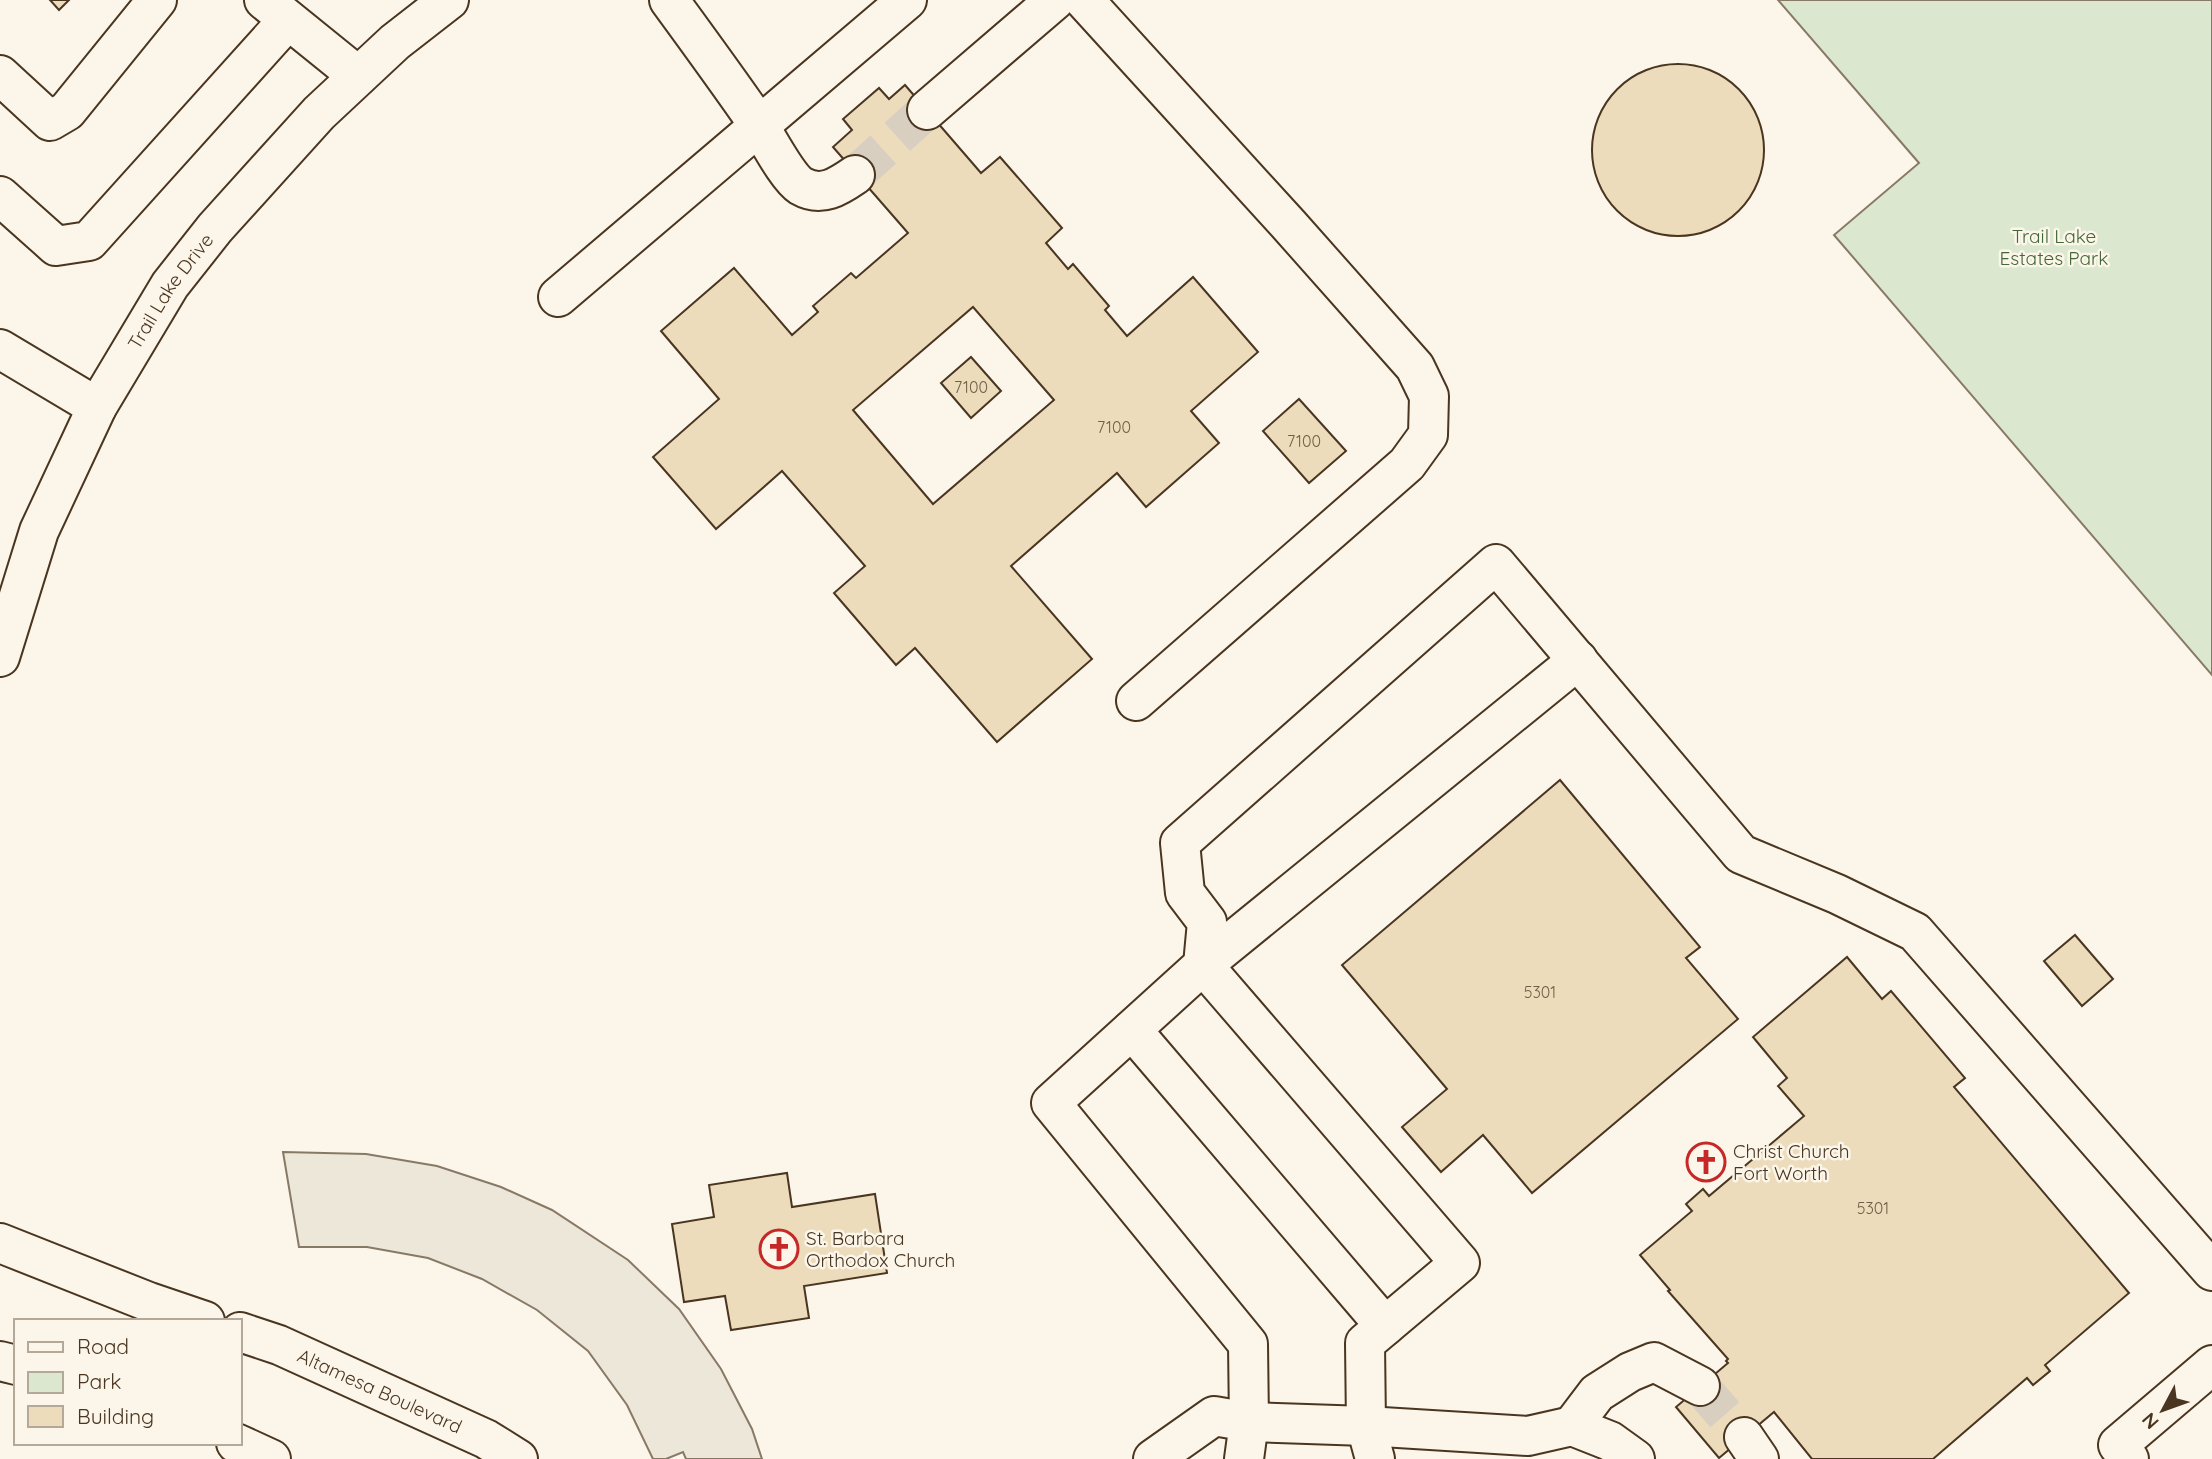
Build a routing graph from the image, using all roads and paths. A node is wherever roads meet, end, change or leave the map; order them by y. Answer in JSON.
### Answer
{"nodes":[{"id":1,"x":158,"y":0,"type":"edge"},
{"id":2,"x":449,"y":0,"type":"edge"},
{"id":3,"x":669,"y":0,"type":"edge"},
{"id":4,"x":907,"y":0,"type":"edge"},
{"id":5,"x":1055,"y":0,"type":"edge"},
{"id":6,"x":1084,"y":0,"type":"edge"},
{"id":7,"x":284,"y":9,"type":"edge"},
{"id":8,"x":0,"y":75,"type":"edge"},
{"id":9,"x":359,"y":76,"type":"junction"},
{"id":10,"x":927,"y":110,"type":"tunnel mouth"},
{"id":11,"x":760,"y":126,"type":"junction"},
{"id":12,"x":855,"y":175,"type":"tunnel mouth"},
{"id":13,"x":0,"y":196,"type":"edge"},
{"id":14,"x":558,"y":297,"type":"dead end"},
{"id":15,"x":0,"y":349,"type":"edge"},
{"id":16,"x":97,"y":407,"type":"junction"},
{"id":17,"x":0,"y":657,"type":"edge"},
{"id":18,"x":1578,"y":660,"type":"junction"},
{"id":19,"x":1136,"y":701,"type":"dead end"},
{"id":20,"x":1203,"y":965,"type":"junction"},
{"id":21,"x":1132,"y":1030,"type":"junction"},
{"id":22,"x":0,"y":1243,"type":"edge"},
{"id":23,"x":2212,"y":1271,"type":"edge"},
{"id":24,"x":199,"y":1319,"type":"edge"},
{"id":25,"x":1385,"y":1326,"type":"junction"},
{"id":26,"x":242,"y":1333,"type":"edge"},
{"id":27,"x":2212,"y":1365,"type":"edge"},
{"id":28,"x":1700,"y":1386,"type":"tunnel mouth"},
{"id":29,"x":1572,"y":1426,"type":"junction"},
{"id":30,"x":1246,"y":1441,"type":"edge"},
{"id":31,"x":1371,"y":1443,"type":"edge"},
{"id":32,"x":240,"y":1445,"type":"edge"},
{"id":33,"x":1514,"y":1447,"type":"edge"},
{"id":34,"x":2116,"y":1454,"type":"edge"},
{"id":35,"x":271,"y":1459,"type":"edge"},
{"id":36,"x":518,"y":1459,"type":"edge"},
{"id":37,"x":1153,"y":1459,"type":"edge"},
{"id":38,"x":1635,"y":1459,"type":"edge"}],
"edges":[{"from":1,"to":8,"type":"street"},
{"from":2,"to":9,"type":"street","name":"Trail Lake Drive"},
{"from":3,"to":11,"type":"street"},
{"from":4,"to":11,"type":"street"},
{"from":5,"to":10,"type":"street"},
{"from":6,"to":19,"type":"street"},
{"from":7,"to":9,"type":"street"},
{"from":7,"to":13,"type":"street"},
{"from":9,"to":16,"type":"street","name":"Trail Lake Drive"},
{"from":11,"to":12,"type":"street"},
{"from":11,"to":14,"type":"street"},
{"from":15,"to":16,"type":"street"},
{"from":16,"to":17,"type":"street","name":"Trail Lake Drive"},
{"from":18,"to":20,"type":"street"},
{"from":18,"to":20,"type":"street"},
{"from":18,"to":23,"type":"street"},
{"from":20,"to":21,"type":"street"},
{"from":20,"to":25,"type":"street"},
{"from":21,"to":25,"type":"street"},
{"from":21,"to":30,"type":"street"},
{"from":22,"to":24,"type":"street"},
{"from":25,"to":31,"type":"street"},
{"from":26,"to":36,"type":"street","name":"Altamesa Boulevard"},
{"from":27,"to":34,"type":"street"},
{"from":28,"to":29,"type":"street"},
{"from":29,"to":33,"type":"street"},
{"from":29,"to":38,"type":"street"},
{"from":30,"to":31,"type":"street"},
{"from":30,"to":37,"type":"street"},
{"from":31,"to":33,"type":"street"},
{"from":32,"to":35,"type":"street"}]}
